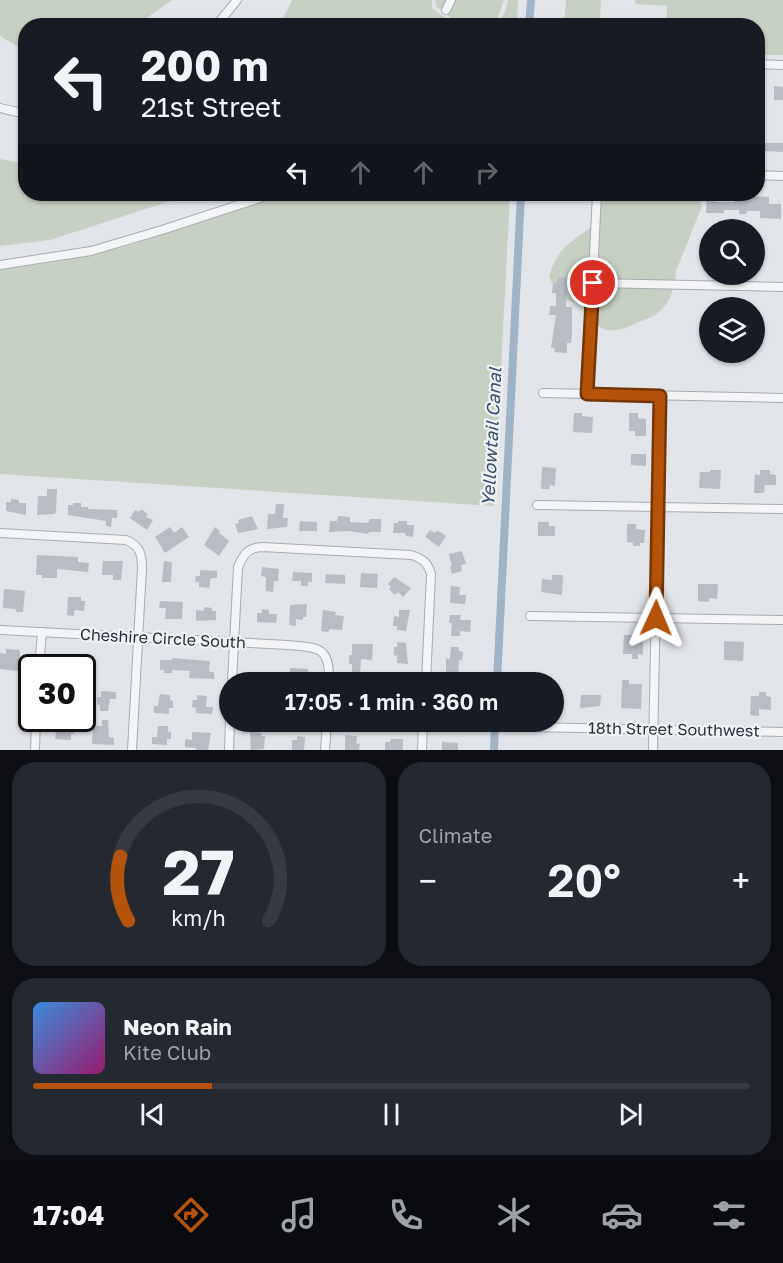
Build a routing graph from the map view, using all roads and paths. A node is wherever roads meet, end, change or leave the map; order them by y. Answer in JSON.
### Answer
{"nodes":[{"id":1,"x":237,"y":0,"type":"edge"},
{"id":2,"x":451,"y":0,"type":"edge"},
{"id":3,"x":446,"y":10,"type":"dead end"},
{"id":4,"x":222,"y":18,"type":"edge"},
{"id":5,"x":765,"y":64,"type":"edge"},
{"id":6,"x":783,"y":64,"type":"edge"},
{"id":7,"x":0,"y":108,"type":"edge"},
{"id":8,"x":18,"y":112,"type":"edge"},
{"id":9,"x":765,"y":175,"type":"edge"},
{"id":10,"x":783,"y":176,"type":"edge"},
{"id":11,"x":250,"y":201,"type":"edge"},
{"id":12,"x":597,"y":201,"type":"edge"},
{"id":13,"x":0,"y":265,"type":"edge"},
{"id":14,"x":593,"y":283,"type":"junction"},
{"id":15,"x":783,"y":287,"type":"edge"},
{"id":16,"x":543,"y":393,"type":"dead end"},
{"id":17,"x":587,"y":394,"type":"junction"},
{"id":18,"x":660,"y":396,"type":"junction"},
{"id":19,"x":783,"y":398,"type":"edge"},
{"id":20,"x":537,"y":505,"type":"dead end"},
{"id":21,"x":659,"y":507,"type":"junction"},
{"id":22,"x":783,"y":509,"type":"edge"},
{"id":23,"x":0,"y":533,"type":"edge"},
{"id":24,"x":531,"y":616,"type":"dead end"},
{"id":25,"x":656,"y":618,"type":"junction"},
{"id":26,"x":783,"y":620,"type":"edge"},
{"id":27,"x":0,"y":630,"type":"edge"},
{"id":28,"x":42,"y":632,"type":"junction"},
{"id":29,"x":138,"y":637,"type":"junction"},
{"id":30,"x":234,"y":642,"type":"junction"},
{"id":31,"x":40,"y":654,"type":"edge"},
{"id":32,"x":232,"y":672,"type":"edge"},
{"id":33,"x":330,"y":672,"type":"edge"},
{"id":34,"x":427,"y":672,"type":"edge"},
{"id":35,"x":564,"y":728,"type":"edge"},
{"id":36,"x":655,"y":729,"type":"junction"},
{"id":37,"x":36,"y":732,"type":"edge"},
{"id":38,"x":230,"y":732,"type":"edge"},
{"id":39,"x":327,"y":732,"type":"edge"},
{"id":40,"x":423,"y":732,"type":"edge"},
{"id":41,"x":783,"y":732,"type":"edge"},
{"id":42,"x":35,"y":750,"type":"edge"},
{"id":43,"x":132,"y":750,"type":"edge"},
{"id":44,"x":229,"y":750,"type":"edge"},
{"id":45,"x":326,"y":750,"type":"edge"},
{"id":46,"x":422,"y":750,"type":"edge"},
{"id":47,"x":654,"y":750,"type":"edge"}],
"edges":[{"from":1,"to":4,"type":"street"},
{"from":2,"to":3,"type":"street"},
{"from":5,"to":6,"type":"street"},
{"from":7,"to":8,"type":"street"},
{"from":9,"to":10,"type":"street"},
{"from":11,"to":13,"type":"street"},
{"from":12,"to":14,"type":"street"},
{"from":14,"to":15,"type":"street"},
{"from":14,"to":17,"type":"street"},
{"from":16,"to":17,"type":"street"},
{"from":17,"to":18,"type":"street"},
{"from":18,"to":19,"type":"street"},
{"from":18,"to":21,"type":"street"},
{"from":20,"to":21,"type":"street"},
{"from":21,"to":22,"type":"street"},
{"from":21,"to":25,"type":"street"},
{"from":23,"to":29,"type":"street"},
{"from":24,"to":25,"type":"street"},
{"from":25,"to":26,"type":"street"},
{"from":25,"to":36,"type":"street"},
{"from":27,"to":28,"type":"street","name":"Cheshire Circle South"},
{"from":28,"to":29,"type":"street","name":"Cheshire Circle South"},
{"from":28,"to":31,"type":"street"},
{"from":29,"to":30,"type":"street","name":"Cheshire Circle South"},
{"from":29,"to":43,"type":"street"},
{"from":30,"to":32,"type":"street"},
{"from":30,"to":33,"type":"street","name":"Cheshire Circle South"},
{"from":30,"to":34,"type":"street"},
{"from":35,"to":36,"type":"street","name":"18th Street Southwest"},
{"from":36,"to":41,"type":"street","name":"18th Street Southwest"},
{"from":36,"to":47,"type":"street"},
{"from":37,"to":42,"type":"street"},
{"from":38,"to":44,"type":"street"},
{"from":39,"to":45,"type":"street"},
{"from":40,"to":46,"type":"street"}]}
